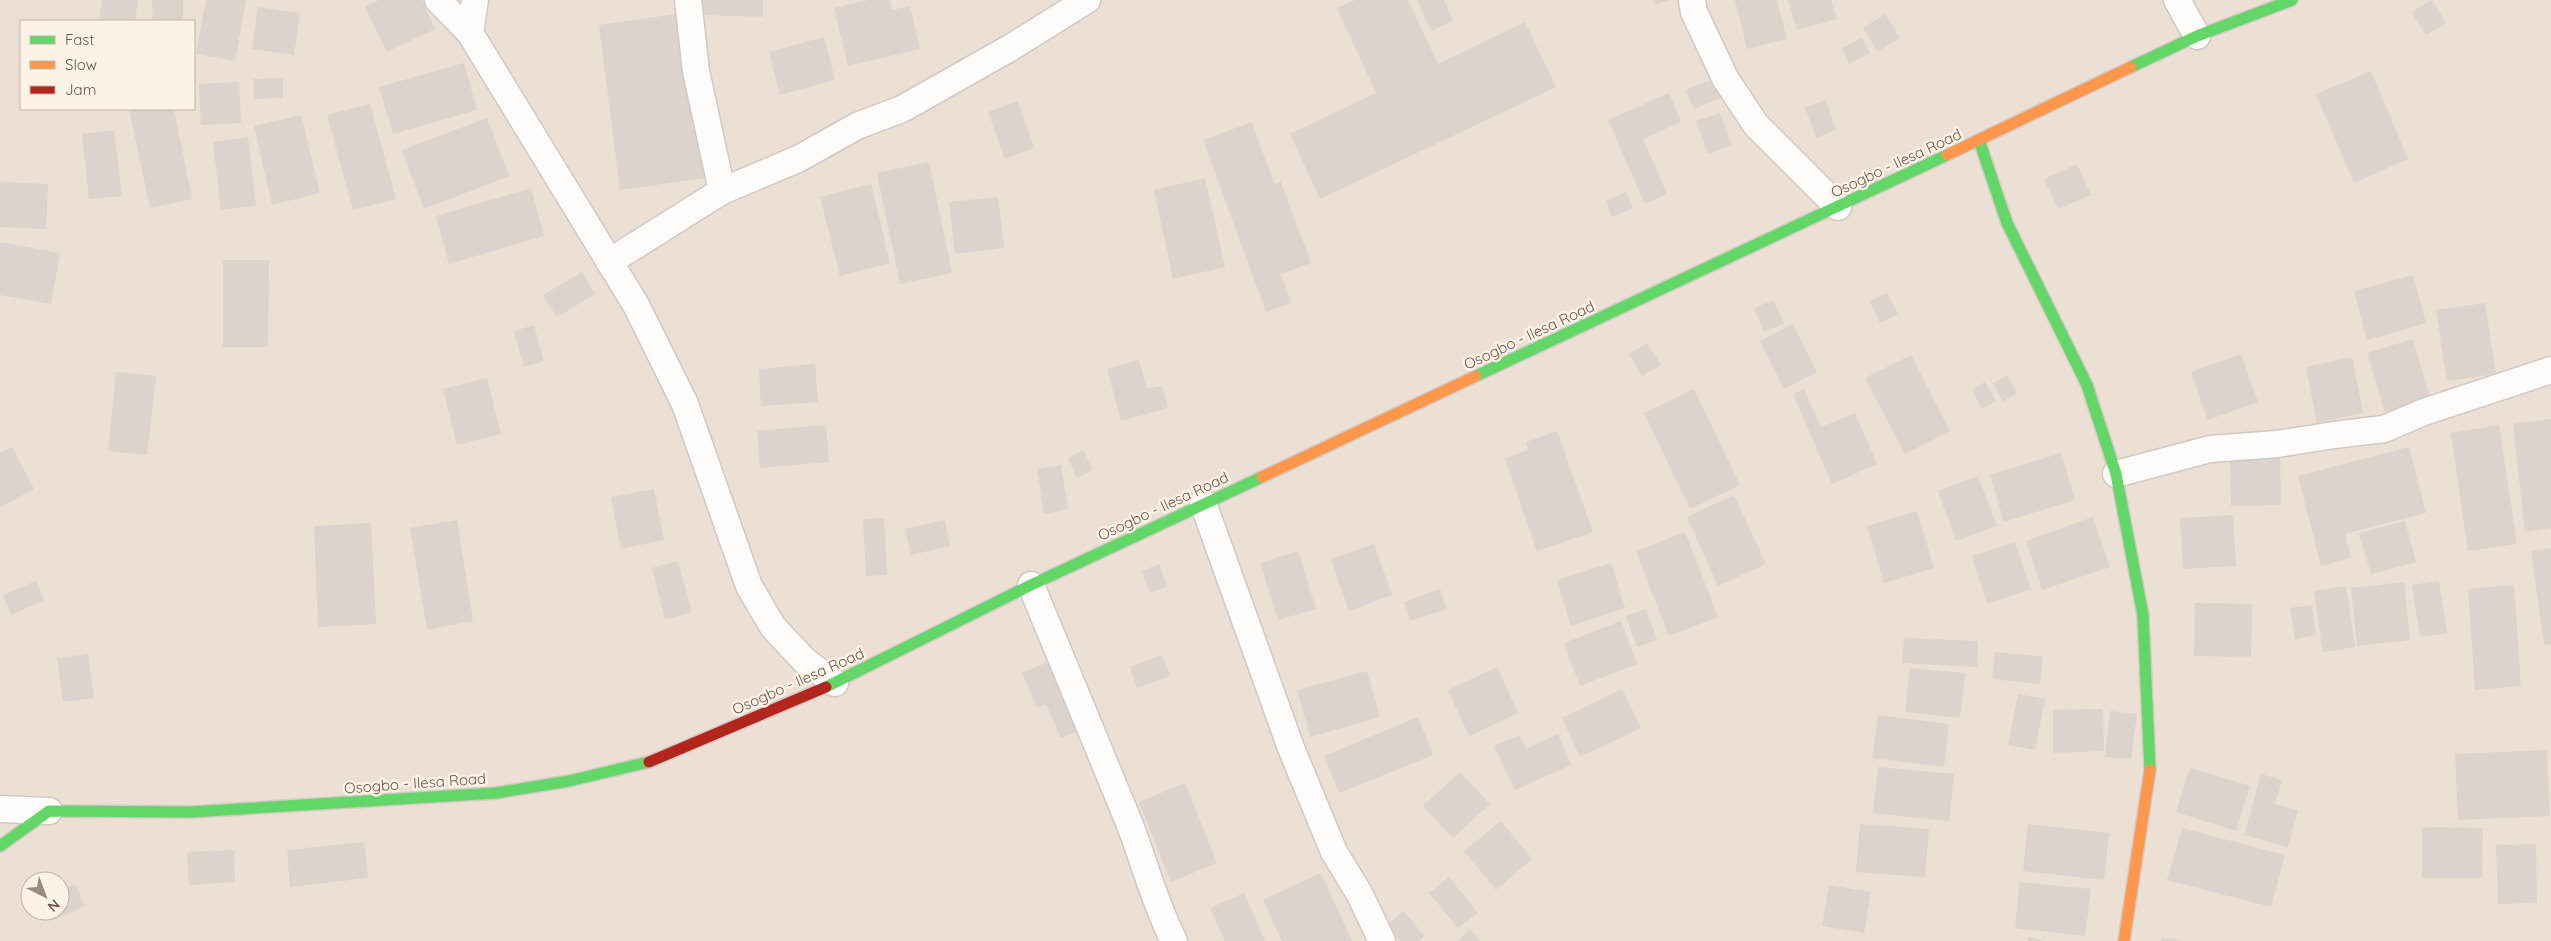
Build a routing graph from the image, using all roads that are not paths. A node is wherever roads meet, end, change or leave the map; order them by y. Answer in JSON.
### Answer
{"nodes":[{"id":1,"x":438,"y":0,"type":"edge"},
{"id":2,"x":475,"y":0,"type":"edge"},
{"id":3,"x":688,"y":0,"type":"edge"},
{"id":4,"x":1087,"y":0,"type":"edge"},
{"id":5,"x":1692,"y":0,"type":"edge"},
{"id":6,"x":2177,"y":0,"type":"edge"},
{"id":7,"x":2292,"y":0,"type":"edge"},
{"id":8,"x":470,"y":33,"type":"junction"},
{"id":9,"x":2197,"y":36,"type":"junction"},
{"id":10,"x":1979,"y":140,"type":"junction"},
{"id":11,"x":722,"y":191,"type":"junction"},
{"id":12,"x":1838,"y":208,"type":"junction"},
{"id":13,"x":609,"y":262,"type":"junction"},
{"id":14,"x":2551,"y":370,"type":"edge"},
{"id":15,"x":2116,"y":474,"type":"junction"},
{"id":16,"x":1203,"y":503,"type":"junction"},
{"id":17,"x":1031,"y":585,"type":"junction"},
{"id":18,"x":835,"y":683,"type":"junction"},
{"id":19,"x":0,"y":809,"type":"edge"},
{"id":20,"x":49,"y":811,"type":"junction"},
{"id":21,"x":0,"y":846,"type":"edge"},
{"id":22,"x":1174,"y":941,"type":"edge"},
{"id":23,"x":1382,"y":941,"type":"edge"},
{"id":24,"x":2124,"y":941,"type":"edge"}],
"edges":[{"from":1,"to":8,"type":"street"},
{"from":2,"to":8,"type":"street"},
{"from":3,"to":11,"type":"street"},
{"from":4,"to":11,"type":"street"},
{"from":5,"to":12,"type":"street"},
{"from":6,"to":9,"type":"street"},
{"from":7,"to":9,"type":"main road","name":"Osogbo - Ilesa Road"},
{"from":8,"to":13,"type":"street"},
{"from":9,"to":10,"type":"main road","name":"Osogbo - Ilesa Road"},
{"from":10,"to":12,"type":"main road","name":"Osogbo - Ilesa Road"},
{"from":10,"to":15,"type":"main road"},
{"from":11,"to":13,"type":"street"},
{"from":12,"to":16,"type":"main road","name":"Osogbo - Ilesa Road"},
{"from":13,"to":18,"type":"street"},
{"from":14,"to":15,"type":"street"},
{"from":15,"to":24,"type":"main road"},
{"from":16,"to":17,"type":"main road","name":"Osogbo - Ilesa Road"},
{"from":16,"to":23,"type":"street"},
{"from":17,"to":18,"type":"main road","name":"Osogbo - Ilesa Road"},
{"from":17,"to":22,"type":"street"},
{"from":18,"to":20,"type":"main road","name":"Osogbo - Ilesa Road"},
{"from":19,"to":20,"type":"street"},
{"from":20,"to":21,"type":"main road"}]}
